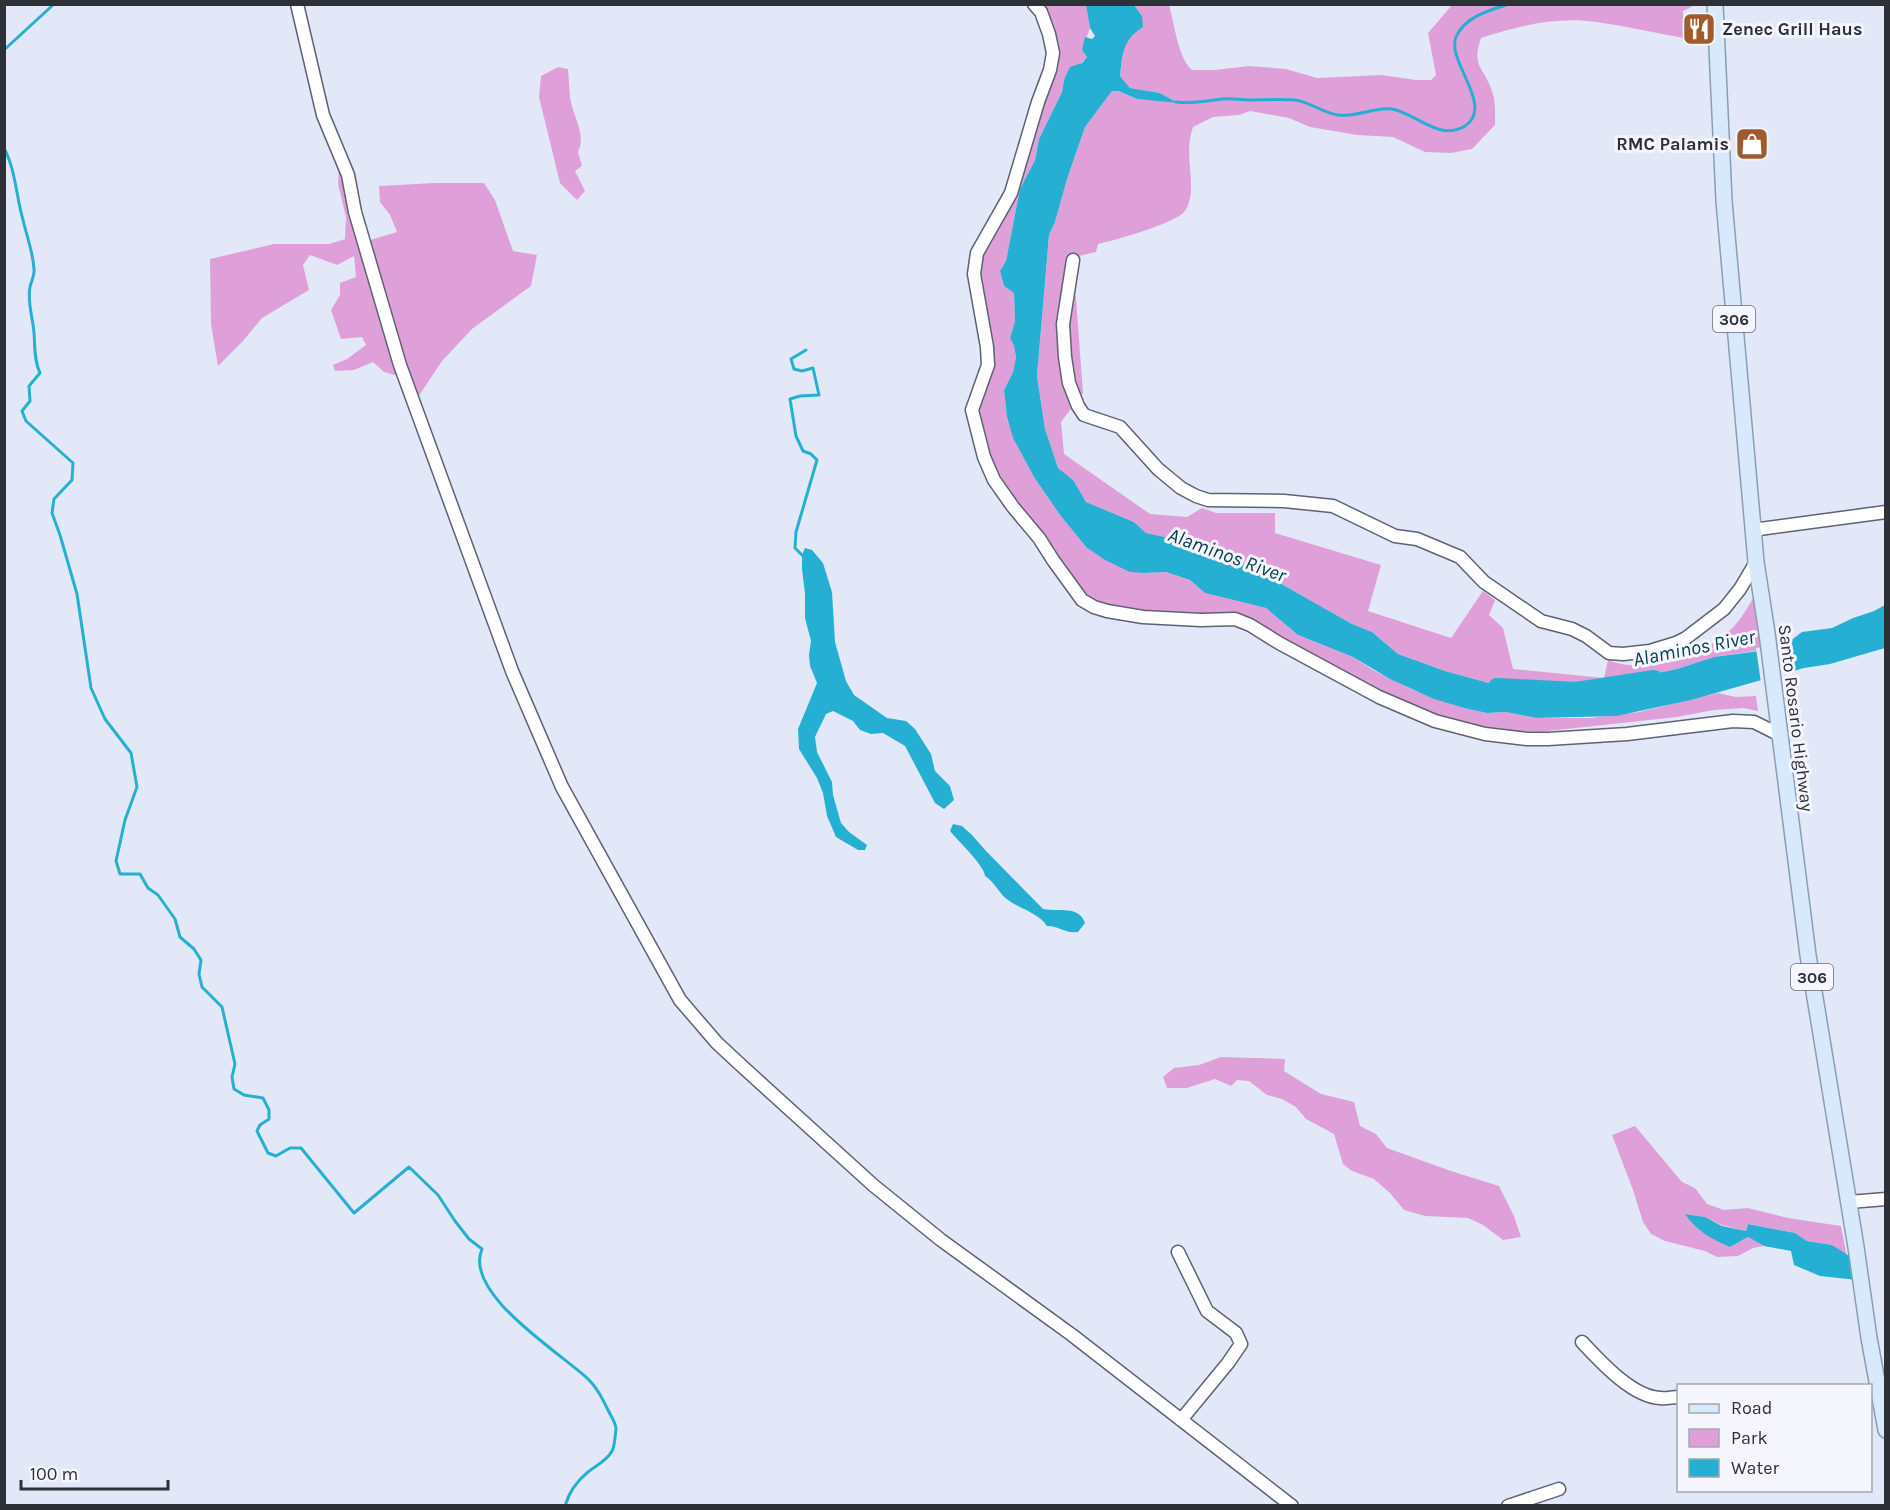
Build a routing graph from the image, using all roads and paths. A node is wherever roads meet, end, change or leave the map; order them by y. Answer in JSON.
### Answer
{"nodes":[{"id":1,"x":297,"y":4,"type":"edge"},
{"id":2,"x":1034,"y":4,"type":"edge"},
{"id":3,"x":1715,"y":4,"type":"edge"},
{"id":4,"x":1073,"y":260,"type":"dead end"},
{"id":5,"x":1886,"y":512,"type":"edge"},
{"id":6,"x":1752,"y":530,"type":"junction"},
{"id":7,"x":1755,"y":562,"type":"junction"},
{"id":8,"x":1778,"y":734,"type":"junction"},
{"id":9,"x":1886,"y":1199,"type":"edge"},
{"id":10,"x":1849,"y":1202,"type":"junction"},
{"id":11,"x":1178,"y":1252,"type":"dead end"},
{"id":12,"x":1582,"y":1342,"type":"dead end"},
{"id":13,"x":1874,"y":1387,"type":"edge"},
{"id":14,"x":1677,"y":1397,"type":"edge"},
{"id":15,"x":1180,"y":1420,"type":"junction"},
{"id":16,"x":1886,"y":1431,"type":"edge"},
{"id":17,"x":1559,"y":1489,"type":"dead end"},
{"id":18,"x":1292,"y":1506,"type":"edge"},
{"id":19,"x":1508,"y":1506,"type":"edge"}],
"edges":[{"from":1,"to":15,"type":"street"},
{"from":2,"to":8,"type":"street"},
{"from":3,"to":6,"type":"main road","name":"Santo Rosario Highway","number":"306"},
{"from":4,"to":7,"type":"street"},
{"from":5,"to":6,"type":"street"},
{"from":6,"to":7,"type":"main road","name":"Santo Rosario Highway","number":"306"},
{"from":7,"to":8,"type":"main road","name":"Santo Rosario Highway","number":"306"},
{"from":8,"to":10,"type":"main road","name":"Santo Rosario Highway","number":"306"},
{"from":9,"to":10,"type":"street"},
{"from":10,"to":13,"type":"main road","name":"Santo Rosario Highway","number":"306"},
{"from":11,"to":15,"type":"street"},
{"from":12,"to":14,"type":"street"},
{"from":13,"to":16,"type":"main road","name":"Santo Rosario Highway","number":"306"},
{"from":15,"to":18,"type":"street"},
{"from":17,"to":19,"type":"street"}]}
